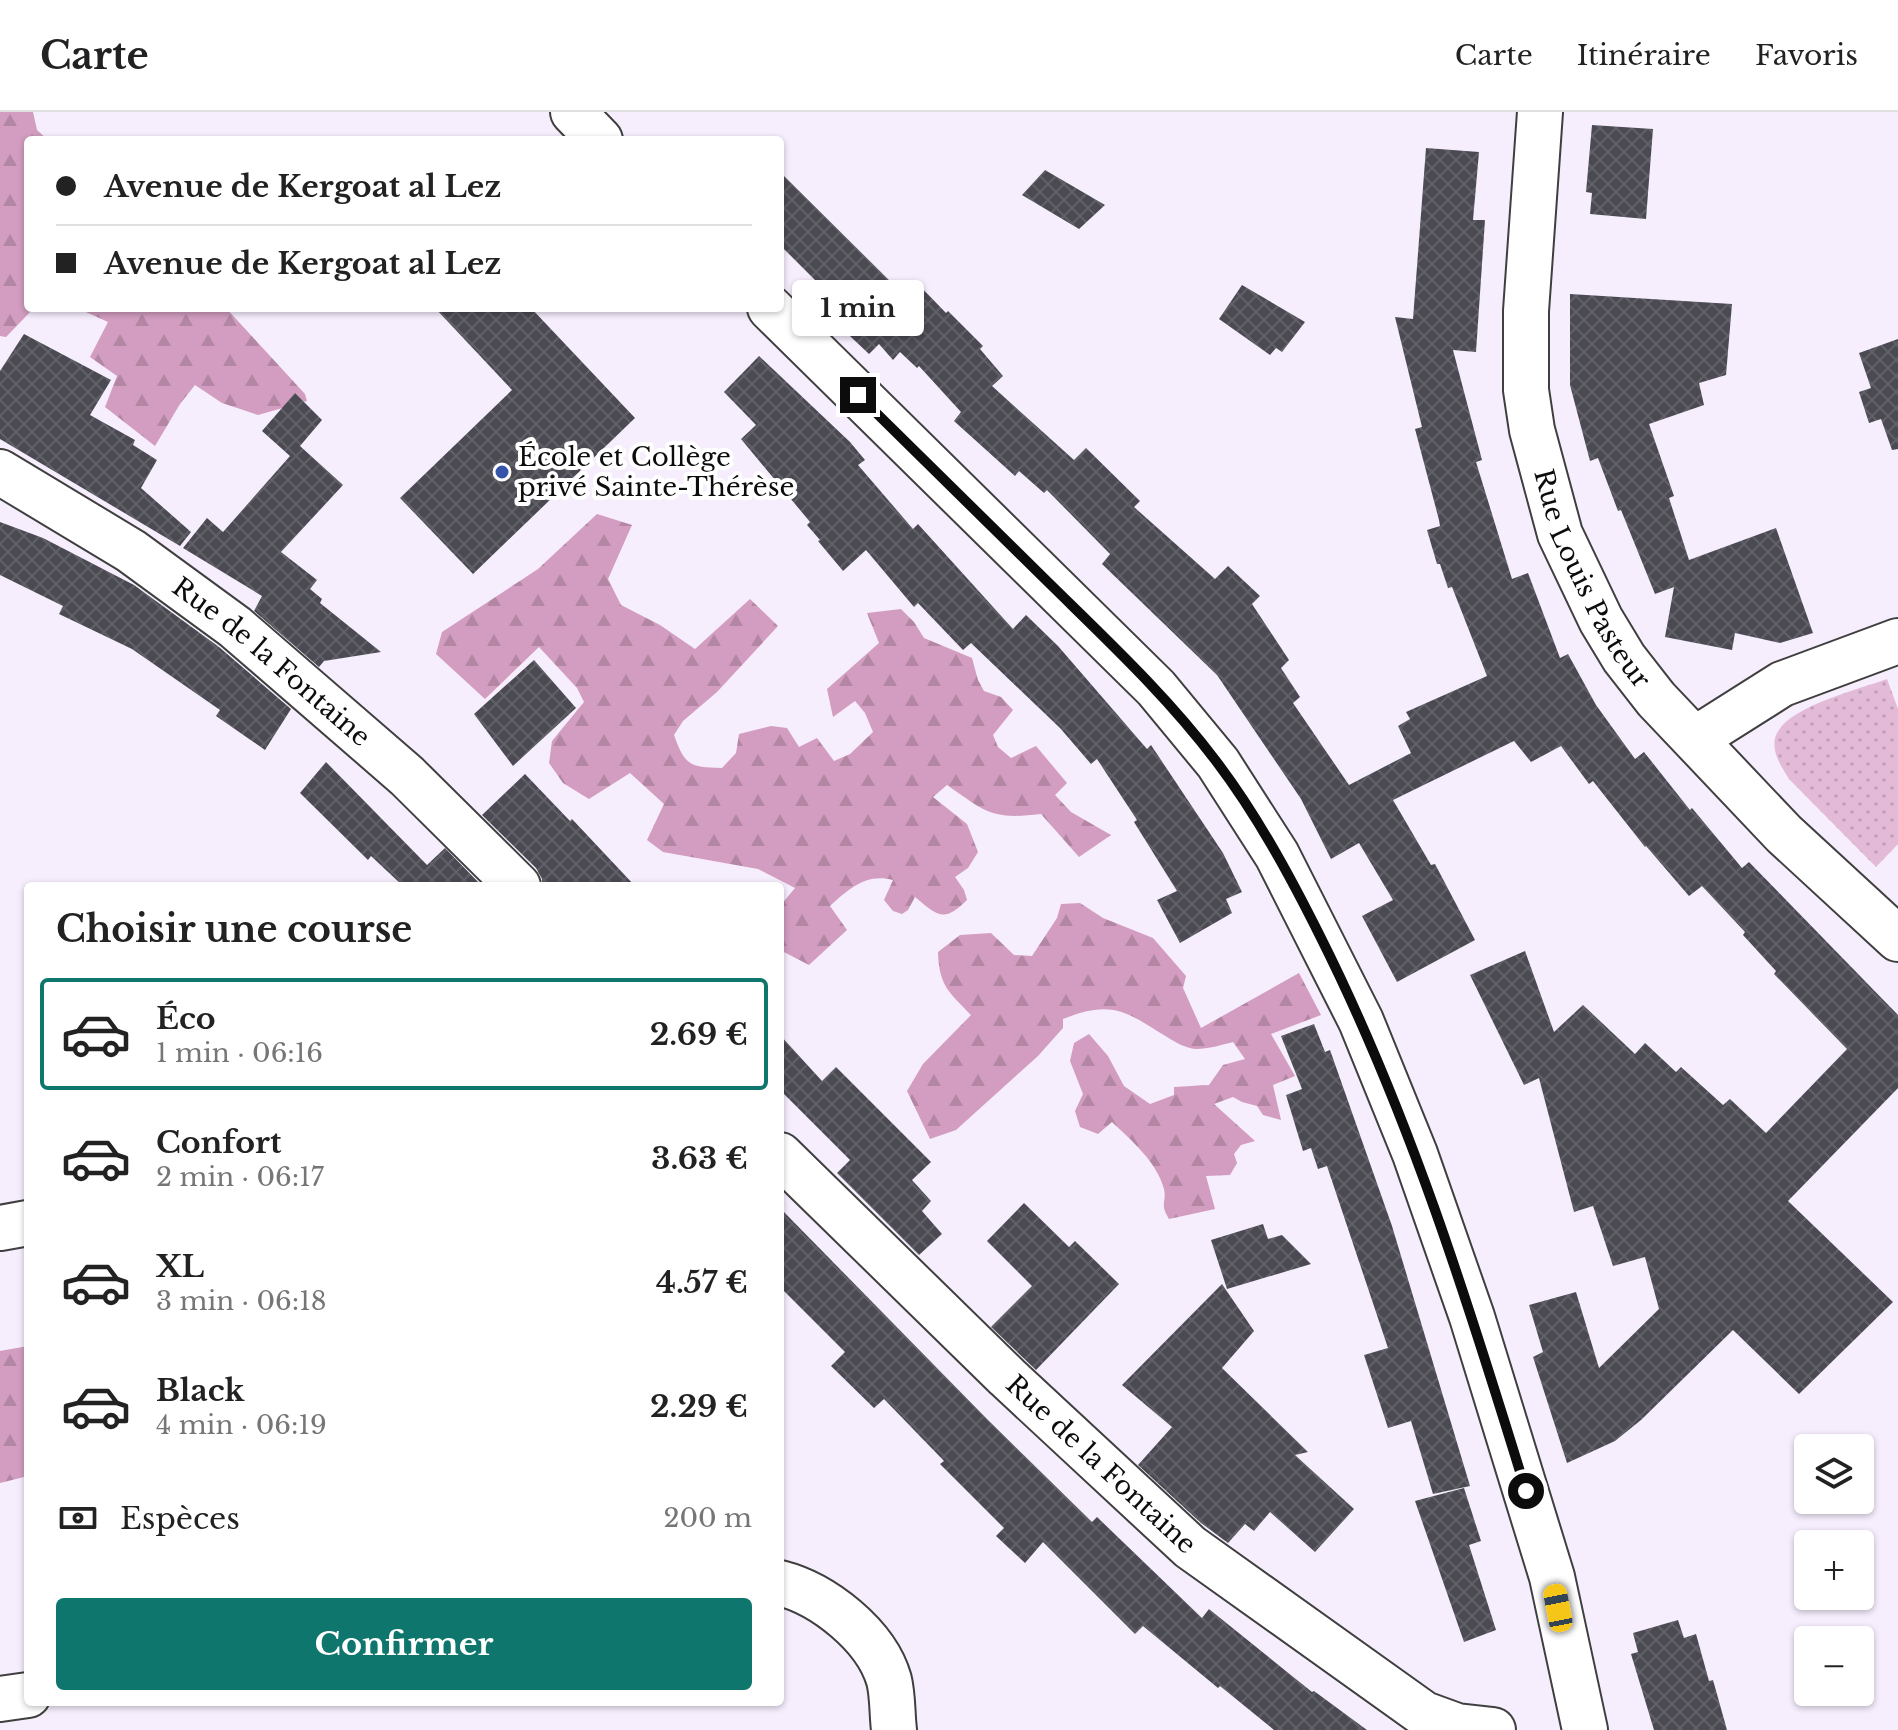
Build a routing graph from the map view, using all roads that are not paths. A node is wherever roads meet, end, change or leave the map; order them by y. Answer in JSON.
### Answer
{"nodes":[{"id":1,"x":573,"y":112,"type":"edge"},
{"id":2,"x":1540,"y":112,"type":"edge"},
{"id":3,"x":596,"y":136,"type":"edge"},
{"id":4,"x":774,"y":312,"type":"edge"},
{"id":5,"x":0,"y":472,"type":"edge"},
{"id":6,"x":1898,"y":641,"type":"edge"},
{"id":7,"x":1695,"y":739,"type":"junction"},
{"id":8,"x":514,"y":882,"type":"edge"},
{"id":9,"x":1898,"y":939,"type":"edge"},
{"id":10,"x":784,"y":1159,"type":"edge"},
{"id":11,"x":24,"y":1224,"type":"edge"},
{"id":12,"x":0,"y":1228,"type":"edge"},
{"id":13,"x":784,"y":1585,"type":"edge"},
{"id":14,"x":24,"y":1696,"type":"edge"},
{"id":15,"x":0,"y":1699,"type":"edge"},
{"id":16,"x":1469,"y":1729,"type":"edge"},
{"id":17,"x":894,"y":1730,"type":"edge"},
{"id":18,"x":1585,"y":1730,"type":"edge"}],
"edges":[{"from":1,"to":3,"type":"street"},
{"from":2,"to":7,"type":"street","name":"Rue Louis Pasteur"},
{"from":4,"to":18,"type":"street"},
{"from":5,"to":8,"type":"street","name":"Rue de la Fontaine"},
{"from":6,"to":7,"type":"street"},
{"from":7,"to":9,"type":"street","name":"Rue Louis Pasteur"},
{"from":10,"to":16,"type":"street","name":"Rue de la Fontaine"},
{"from":11,"to":12,"type":"street"},
{"from":13,"to":17,"type":"street"},
{"from":14,"to":15,"type":"street"}]}
